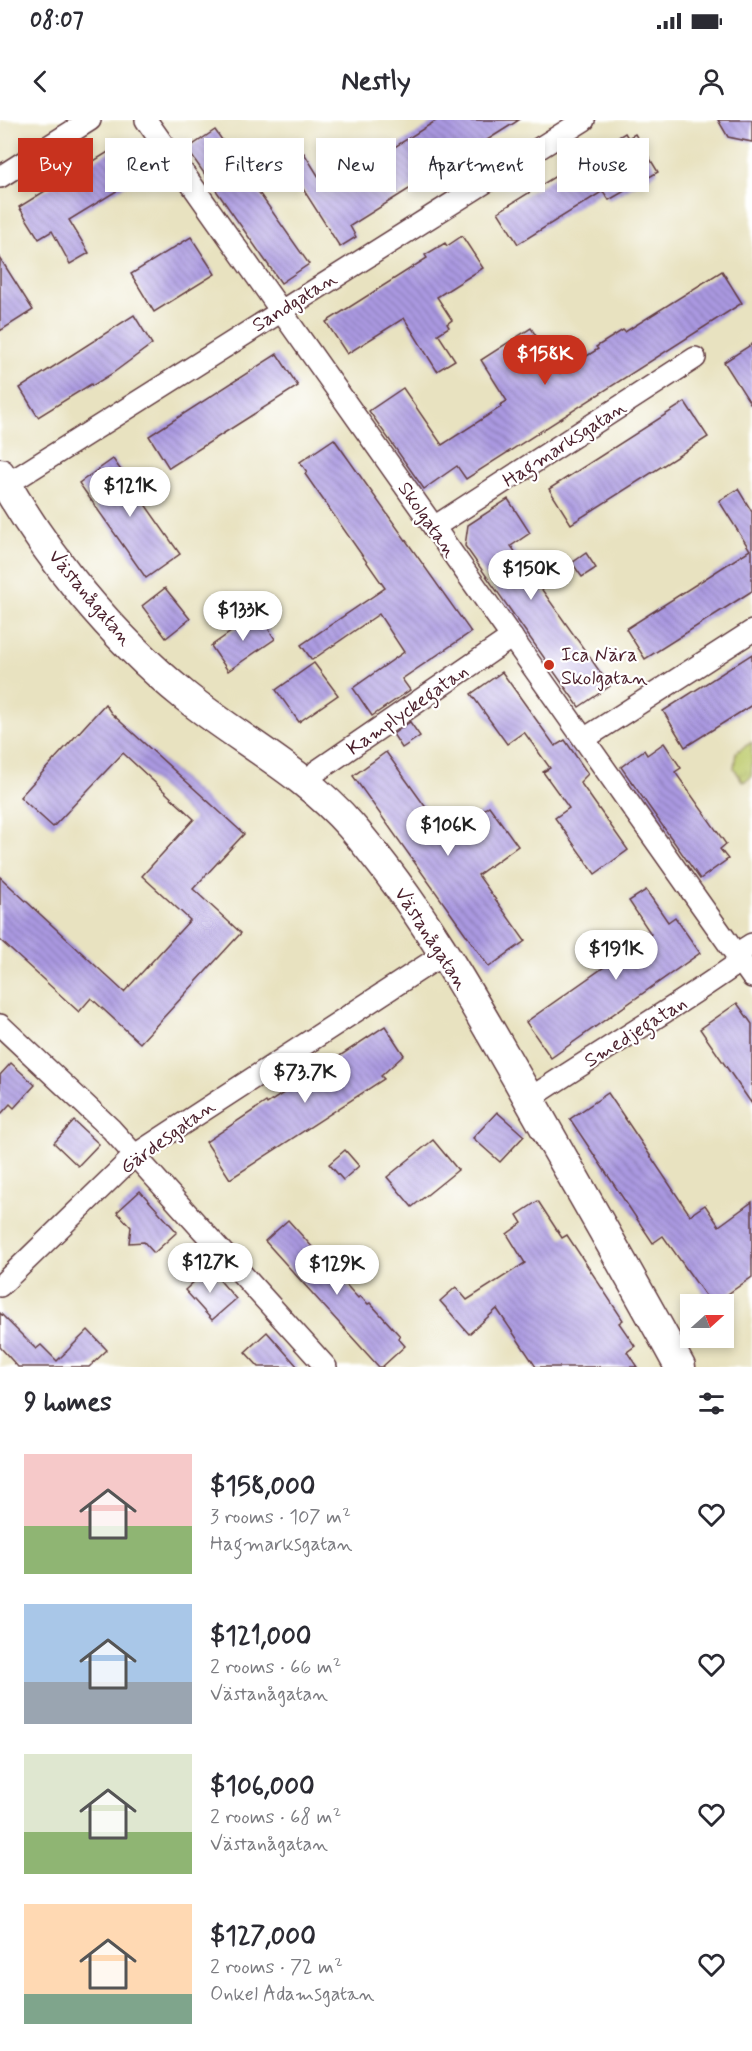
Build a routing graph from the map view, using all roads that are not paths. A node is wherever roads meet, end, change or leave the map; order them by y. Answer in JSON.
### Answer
{"nodes":[{"id":1,"x":90,"y":120,"type":"edge"},
{"id":2,"x":146,"y":120,"type":"edge"},
{"id":3,"x":584,"y":120,"type":"edge"},
{"id":4,"x":0,"y":177,"type":"edge"},
{"id":5,"x":279,"y":311,"type":"junction"},
{"id":6,"x":694,"y":358,"type":"dead end"},
{"id":7,"x":3,"y":479,"type":"edge"},
{"id":8,"x":434,"y":526,"type":"junction"},
{"id":9,"x":752,"y":631,"type":"edge"},
{"id":10,"x":512,"y":637,"type":"junction"},
{"id":11,"x":584,"y":739,"type":"junction"},
{"id":12,"x":306,"y":784,"type":"junction"},
{"id":13,"x":445,"y":953,"type":"junction"},
{"id":14,"x":745,"y":959,"type":"edge"},
{"id":15,"x":0,"y":1025,"type":"edge"},
{"id":16,"x":529,"y":1100,"type":"junction"},
{"id":17,"x":135,"y":1155,"type":"junction"},
{"id":18,"x":0,"y":1286,"type":"edge"},
{"id":19,"x":326,"y":1367,"type":"edge"},
{"id":20,"x":680,"y":1367,"type":"edge"}],
"edges":[{"from":1,"to":4,"type":"street"},
{"from":2,"to":5,"type":"street","name":"Skolgatan"},
{"from":3,"to":5,"type":"street","name":"Sandgatan"},
{"from":5,"to":7,"type":"street","name":"Sandgatan"},
{"from":5,"to":8,"type":"street","name":"Skolgatan"},
{"from":6,"to":8,"type":"street","name":"Hagmarksgatan"},
{"from":7,"to":12,"type":"street","name":"Västanågatan"},
{"from":8,"to":10,"type":"street","name":"Skolgatan"},
{"from":9,"to":11,"type":"street"},
{"from":10,"to":11,"type":"street","name":"Skolgatan"},
{"from":10,"to":12,"type":"street","name":"Kamplyckegatan"},
{"from":11,"to":14,"type":"street","name":"Skolgatan"},
{"from":12,"to":13,"type":"street","name":"Västanågatan"},
{"from":13,"to":16,"type":"street","name":"Västanågatan"},
{"from":13,"to":17,"type":"street","name":"Gärdesgatan"},
{"from":14,"to":16,"type":"street","name":"Smedjegatan"},
{"from":15,"to":17,"type":"street"},
{"from":16,"to":20,"type":"street","name":"Västanågatan"},
{"from":17,"to":18,"type":"street","name":"Gärdesgatan"},
{"from":17,"to":19,"type":"street"}]}
